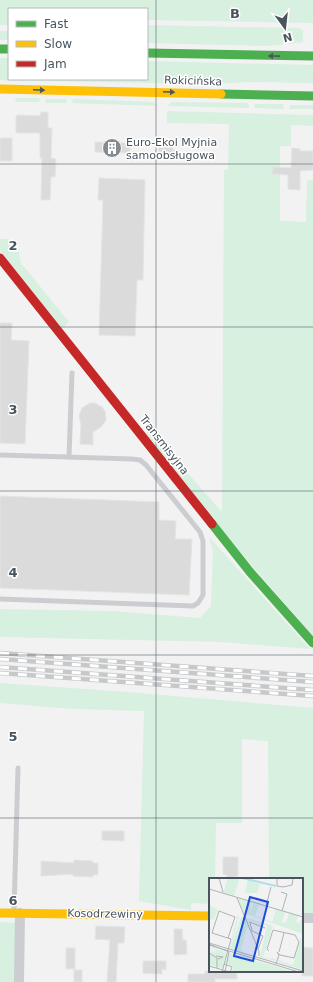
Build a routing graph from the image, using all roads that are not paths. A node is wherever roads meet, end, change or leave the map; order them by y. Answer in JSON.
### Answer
{"nodes":[{"id":1,"x":148,"y":53,"type":"edge"},
{"id":2,"x":313,"y":56,"type":"edge"},
{"id":3,"x":0,"y":89,"type":"edge"},
{"id":4,"x":313,"y":96,"type":"edge"},
{"id":5,"x":0,"y":258,"type":"edge"},
{"id":6,"x":72,"y":373,"type":"dead end"},
{"id":7,"x":0,"y":455,"type":"edge"},
{"id":8,"x":69,"y":457,"type":"junction"},
{"id":9,"x":0,"y":599,"type":"edge"},
{"id":10,"x":313,"y":643,"type":"edge"},
{"id":11,"x":18,"y":768,"type":"dead end"},
{"id":12,"x":0,"y":913,"type":"edge"},
{"id":13,"x":17,"y":913,"type":"junction"},
{"id":14,"x":209,"y":916,"type":"edge"},
{"id":15,"x":19,"y":982,"type":"edge"}],
"edges":[{"from":2,"to":1,"type":"street","one_way":true},
{"from":3,"to":4,"type":"street","name":"Rokicińska","one_way":true},
{"from":5,"to":10,"type":"street","name":"Transmisyjna"},
{"from":6,"to":8,"type":"lane"},
{"from":7,"to":8,"type":"lane"},
{"from":8,"to":9,"type":"lane"},
{"from":11,"to":13,"type":"lane"},
{"from":12,"to":13,"type":"street","name":"Kosodrzewiny"},
{"from":13,"to":14,"type":"street","name":"Kosodrzewiny"},
{"from":13,"to":15,"type":"street"}]}
